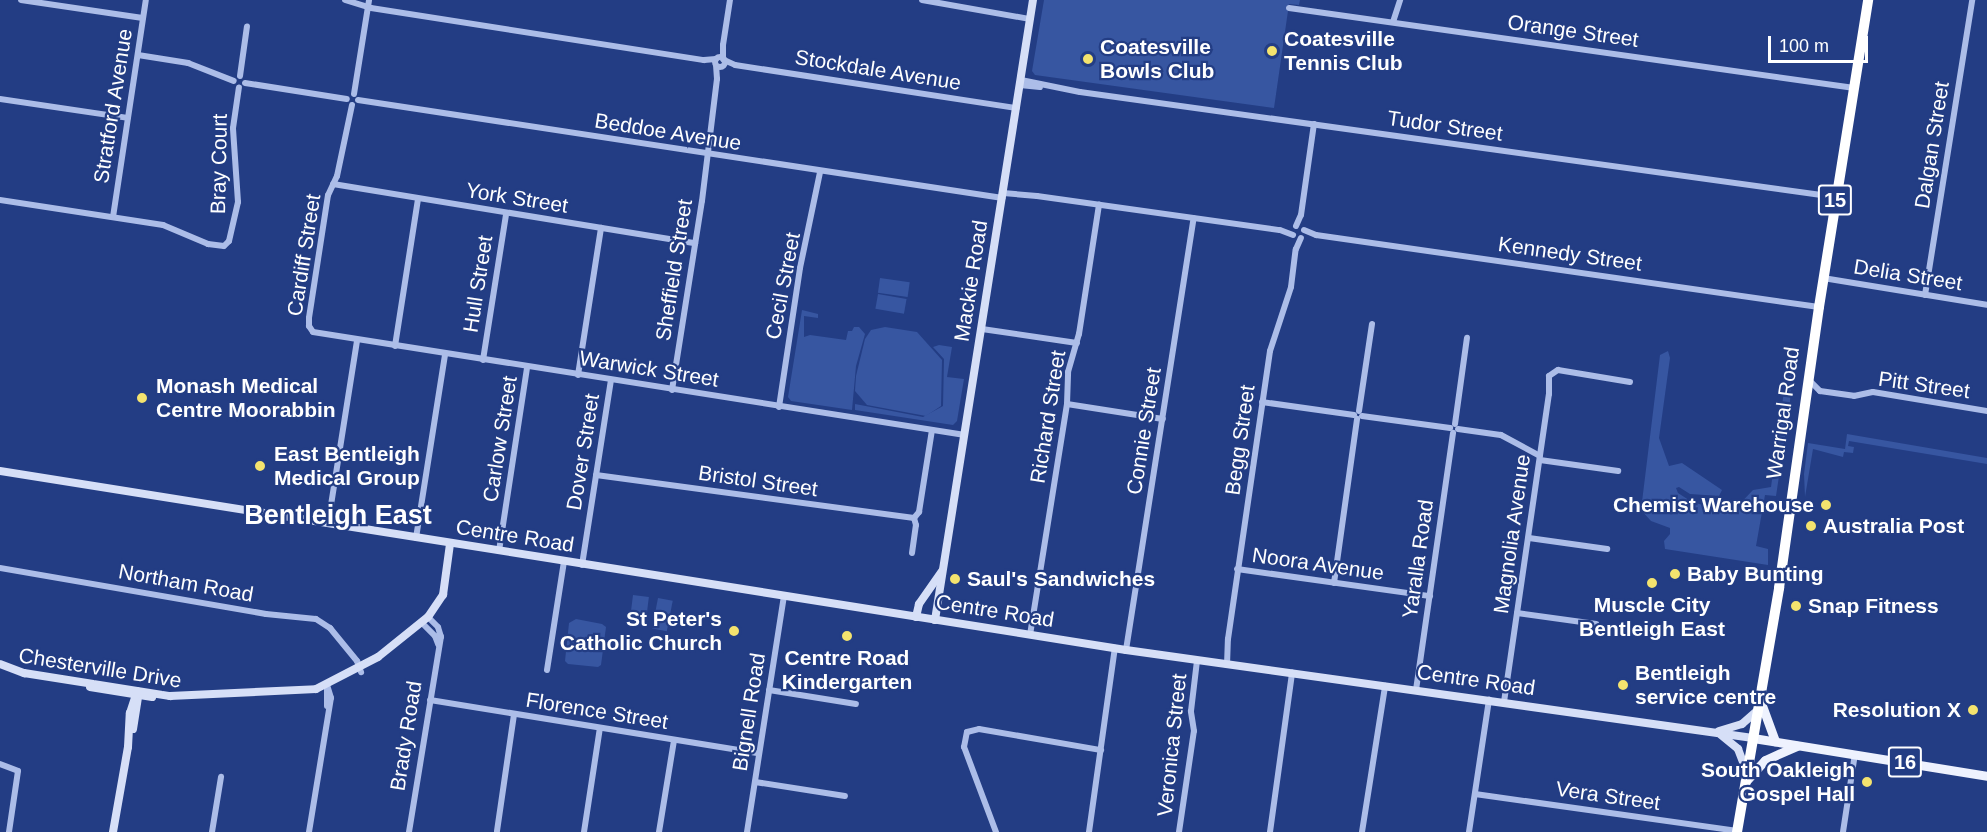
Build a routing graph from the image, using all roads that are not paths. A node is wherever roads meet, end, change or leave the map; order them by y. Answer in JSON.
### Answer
{"nodes":[{"id":1,"x":21,"y":0,"type":"edge"},
{"id":2,"x":146,"y":0,"type":"edge"},
{"id":3,"x":345,"y":0,"type":"edge"},
{"id":4,"x":730,"y":0,"type":"edge"},
{"id":5,"x":922,"y":0,"type":"edge"},
{"id":6,"x":1033,"y":0,"type":"edge"},
{"id":7,"x":1400,"y":0,"type":"edge"},
{"id":8,"x":1868,"y":0,"type":"edge"},
{"id":9,"x":1972,"y":0,"type":"edge"},
{"id":10,"x":368,"y":4,"type":"edge"},
{"id":11,"x":1288,"y":8,"type":"dead end"},
{"id":12,"x":1031,"y":17,"type":"junction"},
{"id":13,"x":143,"y":18,"type":"junction"},
{"id":14,"x":1393,"y":22,"type":"junction"},
{"id":15,"x":247,"y":26,"type":"dead end"},
{"id":16,"x":138,"y":55,"type":"junction"},
{"id":17,"x":720,"y":62,"type":"junction"},
{"id":18,"x":237,"y":78,"type":"junction"},
{"id":19,"x":1021,"y":83,"type":"junction"},
{"id":20,"x":242,"y":85,"type":"junction"},
{"id":21,"x":1854,"y":87,"type":"junction"},
{"id":22,"x":354,"y":94,"type":"junction"},
{"id":23,"x":0,"y":99,"type":"edge"},
{"id":24,"x":347,"y":99,"type":"junction"},
{"id":25,"x":355,"y":102,"type":"junction"},
{"id":26,"x":1017,"y":108,"type":"junction"},
{"id":27,"x":128,"y":118,"type":"junction"},
{"id":28,"x":1314,"y":124,"type":"junction"},
{"id":29,"x":706,"y":155,"type":"junction"},
{"id":30,"x":820,"y":172,"type":"junction"},
{"id":31,"x":333,"y":184,"type":"junction"},
{"id":32,"x":1003,"y":195,"type":"junction"},
{"id":33,"x":1836,"y":197,"type":"junction"},
{"id":34,"x":418,"y":199,"type":"junction"},
{"id":35,"x":0,"y":200,"type":"edge"},
{"id":36,"x":1099,"y":205,"type":"junction"},
{"id":37,"x":506,"y":214,"type":"junction"},
{"id":38,"x":113,"y":217,"type":"junction"},
{"id":39,"x":1194,"y":218,"type":"junction"},
{"id":40,"x":601,"y":228,"type":"junction"},
{"id":41,"x":1299,"y":232,"type":"junction"},
{"id":42,"x":695,"y":243,"type":"junction"},
{"id":43,"x":1823,"y":278,"type":"junction"},
{"id":44,"x":1925,"y":295,"type":"junction"},
{"id":45,"x":1987,"y":305,"type":"edge"},
{"id":46,"x":1819,"y":307,"type":"junction"},
{"id":47,"x":1372,"y":324,"type":"dead end"},
{"id":48,"x":982,"y":329,"type":"junction"},
{"id":49,"x":1467,"y":338,"type":"dead end"},
{"id":50,"x":357,"y":340,"type":"junction"},
{"id":51,"x":1077,"y":343,"type":"junction"},
{"id":52,"x":395,"y":346,"type":"junction"},
{"id":53,"x":445,"y":354,"type":"junction"},
{"id":54,"x":483,"y":360,"type":"junction"},
{"id":55,"x":528,"y":367,"type":"junction"},
{"id":56,"x":578,"y":375,"type":"junction"},
{"id":57,"x":1808,"y":379,"type":"junction"},
{"id":58,"x":611,"y":380,"type":"junction"},
{"id":59,"x":1630,"y":382,"type":"dead end"},
{"id":60,"x":672,"y":390,"type":"junction"},
{"id":61,"x":1820,"y":391,"type":"junction"},
{"id":62,"x":1804,"y":400,"type":"junction"},
{"id":63,"x":1262,"y":402,"type":"junction"},
{"id":64,"x":1067,"y":404,"type":"junction"},
{"id":65,"x":779,"y":407,"type":"junction"},
{"id":66,"x":1987,"y":411,"type":"edge"},
{"id":67,"x":1358,"y":415,"type":"junction"},
{"id":68,"x":1163,"y":419,"type":"junction"},
{"id":69,"x":1454,"y":428,"type":"junction"},
{"id":70,"x":934,"y":430,"type":"junction"},
{"id":71,"x":965,"y":435,"type":"junction"},
{"id":72,"x":1540,"y":458,"type":"junction"},
{"id":73,"x":0,"y":471,"type":"edge"},
{"id":74,"x":1618,"y":471,"type":"dead end"},
{"id":75,"x":596,"y":475,"type":"junction"},
{"id":76,"x":914,"y":518,"type":"junction"},
{"id":77,"x":328,"y":524,"type":"junction"},
{"id":78,"x":416,"y":538,"type":"junction"},
{"id":79,"x":1529,"y":538,"type":"junction"},
{"id":80,"x":450,"y":544,"type":"junction"},
{"id":81,"x":1607,"y":549,"type":"dead end"},
{"id":82,"x":499,"y":551,"type":"junction"},
{"id":83,"x":912,"y":553,"type":"dead end"},
{"id":84,"x":564,"y":562,"type":"junction"},
{"id":85,"x":582,"y":565,"type":"junction"},
{"id":86,"x":0,"y":568,"type":"edge"},
{"id":87,"x":944,"y":568,"type":"junction"},
{"id":88,"x":1237,"y":569,"type":"junction"},
{"id":89,"x":1334,"y":583,"type":"junction"},
{"id":90,"x":1430,"y":596,"type":"junction"},
{"id":91,"x":784,"y":597,"type":"junction"},
{"id":92,"x":1517,"y":614,"type":"junction"},
{"id":93,"x":916,"y":617,"type":"junction"},
{"id":94,"x":935,"y":620,"type":"junction"},
{"id":95,"x":425,"y":621,"type":"junction"},
{"id":96,"x":1596,"y":624,"type":"dead end"},
{"id":97,"x":1030,"y":635,"type":"junction"},
{"id":98,"x":1115,"y":648,"type":"junction"},
{"id":99,"x":1126,"y":650,"type":"junction"},
{"id":100,"x":1197,"y":661,"type":"junction"},
{"id":101,"x":0,"y":664,"type":"edge"},
{"id":102,"x":1224,"y":664,"type":"junction"},
{"id":103,"x":0,"y":669,"type":"edge"},
{"id":104,"x":360,"y":669,"type":"junction"},
{"id":105,"x":547,"y":670,"type":"dead end"},
{"id":106,"x":1292,"y":674,"type":"junction"},
{"id":107,"x":1385,"y":686,"type":"junction"},
{"id":108,"x":327,"y":688,"type":"junction"},
{"id":109,"x":769,"y":690,"type":"junction"},
{"id":110,"x":1416,"y":690,"type":"junction"},
{"id":111,"x":137,"y":693,"type":"junction"},
{"id":112,"x":1760,"y":697,"type":"junction"},
{"id":113,"x":429,"y":700,"type":"junction"},
{"id":114,"x":1489,"y":700,"type":"junction"},
{"id":115,"x":1504,"y":702,"type":"junction"},
{"id":116,"x":856,"y":704,"type":"dead end"},
{"id":117,"x":1757,"y":711,"type":"junction"},
{"id":118,"x":514,"y":715,"type":"junction"},
{"id":119,"x":600,"y":728,"type":"junction"},
{"id":120,"x":1716,"y":732,"type":"junction"},
{"id":121,"x":1753,"y":738,"type":"junction"},
{"id":122,"x":674,"y":740,"type":"junction"},
{"id":123,"x":1775,"y":741,"type":"junction"},
{"id":124,"x":1799,"y":745,"type":"junction"},
{"id":125,"x":1101,"y":750,"type":"junction"},
{"id":126,"x":759,"y":753,"type":"junction"},
{"id":127,"x":1855,"y":754,"type":"junction"},
{"id":128,"x":0,"y":764,"type":"edge"},
{"id":129,"x":1987,"y":776,"type":"edge"},
{"id":130,"x":221,"y":777,"type":"dead end"},
{"id":131,"x":1747,"y":777,"type":"junction"},
{"id":132,"x":755,"y":782,"type":"junction"},
{"id":133,"x":1475,"y":794,"type":"junction"},
{"id":134,"x":845,"y":796,"type":"dead end"},
{"id":135,"x":497,"y":831,"type":"edge"},
{"id":136,"x":9,"y":832,"type":"edge"},
{"id":137,"x":113,"y":832,"type":"edge"},
{"id":138,"x":212,"y":832,"type":"edge"},
{"id":139,"x":309,"y":832,"type":"edge"},
{"id":140,"x":409,"y":832,"type":"edge"},
{"id":141,"x":584,"y":832,"type":"edge"},
{"id":142,"x":659,"y":832,"type":"edge"},
{"id":143,"x":747,"y":832,"type":"edge"},
{"id":144,"x":996,"y":832,"type":"edge"},
{"id":145,"x":1089,"y":832,"type":"edge"},
{"id":146,"x":1179,"y":832,"type":"edge"},
{"id":147,"x":1270,"y":832,"type":"edge"},
{"id":148,"x":1362,"y":832,"type":"edge"},
{"id":149,"x":1469,"y":832,"type":"edge"},
{"id":150,"x":1737,"y":832,"type":"edge"},
{"id":151,"x":1843,"y":832,"type":"edge"}],
"edges":[{"from":1,"to":13,"type":"street"},
{"from":2,"to":13,"type":"street","name":"Stratford Avenue"},
{"from":3,"to":10,"type":"street","name":"Stockdale Avenue"},
{"from":4,"to":17,"type":"street"},
{"from":5,"to":12,"type":"street"},
{"from":6,"to":12,"type":"main road","name":"Mackie Road"},
{"from":7,"to":14,"type":"street"},
{"from":8,"to":21,"type":"highway","name":"Warrigal Road","number":"15"},
{"from":9,"to":44,"type":"street","name":"Dalgan Street"},
{"from":10,"to":17,"type":"street","name":"Stockdale Avenue"},
{"from":10,"to":22,"type":"street"},
{"from":11,"to":14,"type":"street","name":"Orange Street"},
{"from":12,"to":19,"type":"main road","name":"Mackie Road"},
{"from":13,"to":16,"type":"street","name":"Stratford Avenue"},
{"from":14,"to":21,"type":"street","name":"Orange Street"},
{"from":15,"to":18,"type":"street"},
{"from":16,"to":18,"type":"street"},
{"from":16,"to":27,"type":"street","name":"Stratford Avenue"},
{"from":17,"to":26,"type":"street","name":"Stockdale Avenue"},
{"from":17,"to":29,"type":"street","name":"Sheffield Street"},
{"from":18,"to":20,"type":"street"},
{"from":19,"to":26,"type":"main road","name":"Mackie Road"},
{"from":19,"to":28,"type":"street","name":"Tudor Street"},
{"from":20,"to":24,"type":"street"},
{"from":20,"to":38,"type":"street","name":"Bray Court"},
{"from":21,"to":33,"type":"highway","name":"Warrigal Road","number":"15"},
{"from":22,"to":24,"type":"street"},
{"from":22,"to":25,"type":"street"},
{"from":23,"to":27,"type":"street"},
{"from":24,"to":25,"type":"street"},
{"from":25,"to":29,"type":"street","name":"Beddoe Avenue"},
{"from":25,"to":31,"type":"street","name":"Cardiff Street"},
{"from":26,"to":32,"type":"main road","name":"Mackie Road"},
{"from":27,"to":38,"type":"street","name":"Stratford Avenue"},
{"from":28,"to":33,"type":"street","name":"Tudor Street"},
{"from":28,"to":41,"type":"street","name":"Begg Street"},
{"from":29,"to":30,"type":"street","name":"Beddoe Avenue"},
{"from":29,"to":42,"type":"street","name":"Sheffield Street"},
{"from":30,"to":32,"type":"street","name":"Beddoe Avenue"},
{"from":30,"to":65,"type":"street","name":"Cecil Street"},
{"from":31,"to":34,"type":"street","name":"York Street"},
{"from":31,"to":50,"type":"street","name":"Cardiff Street"},
{"from":32,"to":36,"type":"street","name":"Kennedy Street"},
{"from":32,"to":48,"type":"main road","name":"Mackie Road"},
{"from":33,"to":43,"type":"highway","name":"Warrigal Road","number":"15"},
{"from":34,"to":37,"type":"street","name":"York Street"},
{"from":34,"to":52,"type":"street"},
{"from":35,"to":38,"type":"street"},
{"from":36,"to":39,"type":"street","name":"Kennedy Street"},
{"from":36,"to":51,"type":"street","name":"Richard Street"},
{"from":37,"to":40,"type":"street","name":"York Street"},
{"from":37,"to":54,"type":"street","name":"Hull Street"},
{"from":39,"to":41,"type":"street","name":"Kennedy Street"},
{"from":39,"to":68,"type":"street","name":"Connie Street"},
{"from":40,"to":42,"type":"street","name":"York Street"},
{"from":40,"to":56,"type":"street"},
{"from":41,"to":46,"type":"street","name":"Kennedy Street"},
{"from":41,"to":63,"type":"street","name":"Begg Street"},
{"from":42,"to":60,"type":"street","name":"Sheffield Street"},
{"from":43,"to":44,"type":"street","name":"Delia Street"},
{"from":43,"to":46,"type":"highway","name":"Warrigal Road","number":"15"},
{"from":44,"to":45,"type":"street","name":"Delia Street"},
{"from":46,"to":57,"type":"highway","name":"Warrigal Road","number":"15"},
{"from":47,"to":67,"type":"street"},
{"from":48,"to":51,"type":"street"},
{"from":48,"to":71,"type":"main road","name":"Mackie Road"},
{"from":49,"to":69,"type":"street","name":"Yaralla Road"},
{"from":50,"to":52,"type":"street","name":"Warwick Street"},
{"from":50,"to":77,"type":"street"},
{"from":51,"to":64,"type":"street","name":"Richard Street"},
{"from":52,"to":53,"type":"street","name":"Warwick Street"},
{"from":53,"to":54,"type":"street","name":"Warwick Street"},
{"from":53,"to":78,"type":"street"},
{"from":54,"to":55,"type":"street","name":"Warwick Street"},
{"from":55,"to":56,"type":"street","name":"Warwick Street"},
{"from":55,"to":82,"type":"street","name":"Carlow Street"},
{"from":56,"to":58,"type":"street","name":"Warwick Street"},
{"from":57,"to":61,"type":"street"},
{"from":57,"to":62,"type":"highway","name":"Warrigal Road","number":"15"},
{"from":58,"to":60,"type":"street","name":"Warwick Street"},
{"from":58,"to":75,"type":"street","name":"Dover Street"},
{"from":59,"to":72,"type":"street","name":"Magnolia Avenue"},
{"from":60,"to":65,"type":"street","name":"Warwick Street"},
{"from":61,"to":62,"type":"street"},
{"from":61,"to":66,"type":"street","name":"Pitt Street"},
{"from":62,"to":112,"type":"highway","name":"Warrigal Road","number":"15"},
{"from":63,"to":67,"type":"street"},
{"from":63,"to":88,"type":"street","name":"Begg Street"},
{"from":64,"to":68,"type":"street"},
{"from":64,"to":97,"type":"street","name":"Richard Street"},
{"from":65,"to":70,"type":"street","name":"Warwick Street"},
{"from":67,"to":69,"type":"street"},
{"from":67,"to":89,"type":"street"},
{"from":68,"to":99,"type":"street","name":"Connie Street"},
{"from":69,"to":72,"type":"street"},
{"from":69,"to":90,"type":"street","name":"Yaralla Road"},
{"from":70,"to":71,"type":"street","name":"Warwick Street"},
{"from":70,"to":76,"type":"street"},
{"from":71,"to":87,"type":"main road","name":"Mackie Road"},
{"from":72,"to":74,"type":"street"},
{"from":72,"to":79,"type":"street","name":"Magnolia Avenue"},
{"from":73,"to":77,"type":"main road","name":"Centre Road","number":"16"},
{"from":75,"to":76,"type":"street","name":"Bristol Street"},
{"from":75,"to":85,"type":"street","name":"Dover Street"},
{"from":76,"to":83,"type":"street"},
{"from":77,"to":78,"type":"main road","name":"Centre Road","number":"16"},
{"from":78,"to":80,"type":"main road","name":"Centre Road","number":"16"},
{"from":79,"to":81,"type":"street"},
{"from":79,"to":92,"type":"street","name":"Magnolia Avenue"},
{"from":80,"to":82,"type":"main road","name":"Centre Road","number":"16"},
{"from":80,"to":95,"type":"main road"},
{"from":82,"to":84,"type":"main road","name":"Centre Road","number":"16"},
{"from":84,"to":85,"type":"main road","name":"Centre Road","number":"16"},
{"from":84,"to":105,"type":"street"},
{"from":85,"to":91,"type":"main road","name":"Centre Road","number":"16"},
{"from":86,"to":104,"type":"street","name":"Northam Road"},
{"from":87,"to":93,"type":"main road","name":"Mackie Road"},
{"from":87,"to":94,"type":"main road","name":"Mackie Road"},
{"from":88,"to":89,"type":"street","name":"Noora Avenue"},
{"from":88,"to":102,"type":"street","name":"Begg Street"},
{"from":89,"to":90,"type":"street","name":"Noora Avenue"},
{"from":90,"to":110,"type":"street","name":"Yaralla Road"},
{"from":91,"to":93,"type":"main road","name":"Centre Road","number":"16"},
{"from":91,"to":109,"type":"street","name":"Bignell Road"},
{"from":92,"to":96,"type":"street"},
{"from":92,"to":115,"type":"street","name":"Magnolia Avenue"},
{"from":93,"to":94,"type":"main road","name":"Centre Road","number":"16"},
{"from":94,"to":97,"type":"main road","name":"Centre Road","number":"16"},
{"from":95,"to":104,"type":"main road","name":"Chesterville Drive"},
{"from":95,"to":113,"type":"street","name":"Brady Road"},
{"from":97,"to":98,"type":"main road","name":"Centre Road","number":"16"},
{"from":98,"to":99,"type":"main road","name":"Centre Road","number":"16"},
{"from":98,"to":125,"type":"street"},
{"from":99,"to":100,"type":"main road","name":"Centre Road","number":"16"},
{"from":100,"to":102,"type":"main road","name":"Centre Road","number":"16"},
{"from":100,"to":146,"type":"street","name":"Veronica Street"},
{"from":101,"to":111,"type":"main road","name":"Chesterville Drive"},
{"from":102,"to":106,"type":"main road","name":"Centre Road","number":"16"},
{"from":103,"to":111,"type":"main road","name":"Chesterville Drive"},
{"from":104,"to":108,"type":"main road","name":"Chesterville Drive"},
{"from":106,"to":107,"type":"main road","name":"Centre Road","number":"16"},
{"from":106,"to":147,"type":"street"},
{"from":107,"to":110,"type":"main road","name":"Centre Road","number":"16"},
{"from":107,"to":148,"type":"street"},
{"from":108,"to":111,"type":"main road","name":"Chesterville Drive"},
{"from":108,"to":139,"type":"street"},
{"from":109,"to":116,"type":"street"},
{"from":109,"to":126,"type":"street","name":"Bignell Road"},
{"from":110,"to":114,"type":"main road","name":"Centre Road","number":"16"},
{"from":111,"to":137,"type":"main road"},
{"from":112,"to":117,"type":"highway","name":"Warrigal Road","number":"15"},
{"from":112,"to":123,"type":"main road"},
{"from":113,"to":118,"type":"street","name":"Florence Street"},
{"from":113,"to":140,"type":"street","name":"Brady Road"},
{"from":114,"to":115,"type":"main road","name":"Centre Road","number":"16"},
{"from":114,"to":133,"type":"street"},
{"from":115,"to":120,"type":"main road","name":"Centre Road","number":"16"},
{"from":117,"to":120,"type":"main road"},
{"from":117,"to":121,"type":"highway","name":"Warrigal Road","number":"15"},
{"from":118,"to":119,"type":"street","name":"Florence Street"},
{"from":118,"to":135,"type":"street"},
{"from":119,"to":122,"type":"street","name":"Florence Street"},
{"from":119,"to":141,"type":"street"},
{"from":120,"to":121,"type":"main road","name":"Centre Road","number":"16"},
{"from":120,"to":131,"type":"main road"},
{"from":121,"to":123,"type":"main road","name":"Centre Road","number":"16"},
{"from":121,"to":131,"type":"highway","name":"Warrigal Road","number":"15"},
{"from":122,"to":126,"type":"street","name":"Florence Street"},
{"from":122,"to":142,"type":"street"},
{"from":123,"to":124,"type":"main road","name":"Centre Road","number":"16"},
{"from":124,"to":127,"type":"main road","name":"Centre Road","number":"16"},
{"from":124,"to":131,"type":"main road"},
{"from":125,"to":144,"type":"street"},
{"from":125,"to":145,"type":"street"},
{"from":126,"to":132,"type":"street","name":"Bignell Road"},
{"from":127,"to":129,"type":"main road","name":"Centre Road","number":"16"},
{"from":127,"to":151,"type":"street"},
{"from":128,"to":136,"type":"street"},
{"from":130,"to":138,"type":"street"},
{"from":131,"to":150,"type":"highway","name":"Warrigal Road","number":"15"},
{"from":132,"to":134,"type":"street"},
{"from":132,"to":143,"type":"street","name":"Bignell Road"},
{"from":133,"to":149,"type":"street"},
{"from":133,"to":150,"type":"street","name":"Vera Street"}]}
